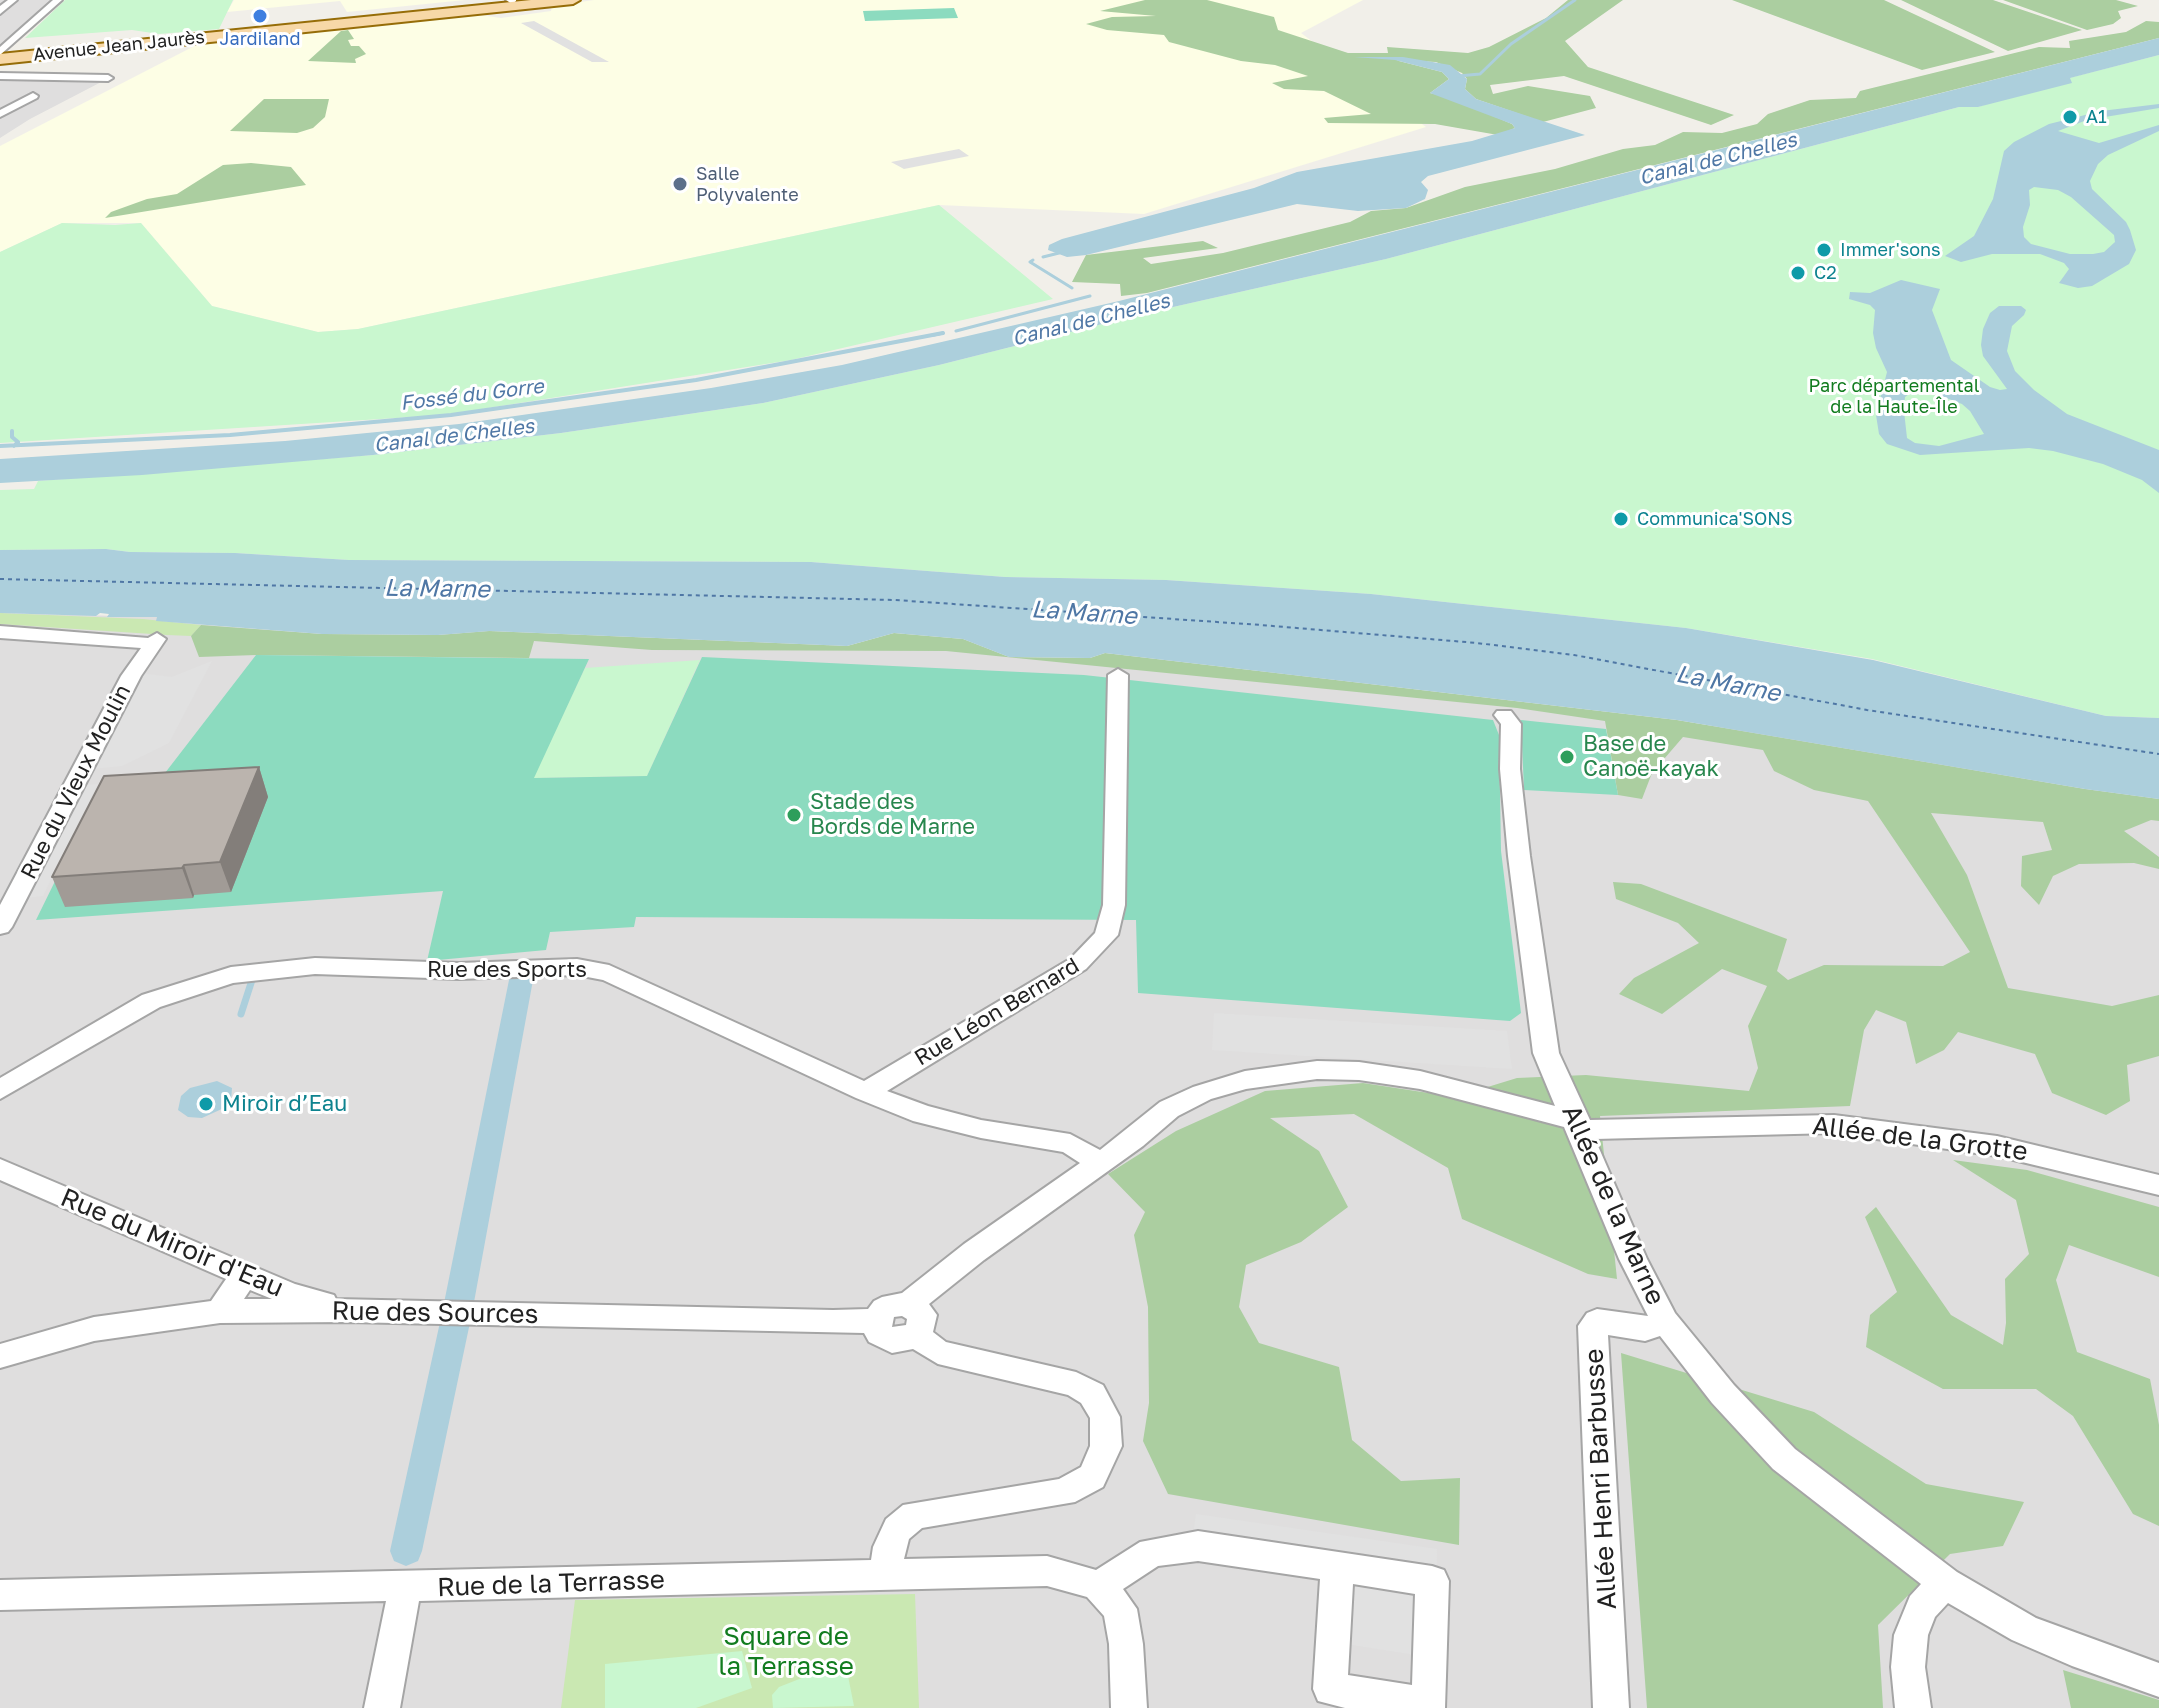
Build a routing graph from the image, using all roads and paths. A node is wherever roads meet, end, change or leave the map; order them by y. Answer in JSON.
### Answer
{"nodes":[{"id":1,"x":58,"y":0,"type":"edge"},
{"id":2,"x":517,"y":0,"type":"edge"},
{"id":3,"x":573,"y":0,"type":"edge"},
{"id":4,"x":0,"y":55,"type":"edge"},
{"id":5,"x":0,"y":76,"type":"edge"},
{"id":6,"x":108,"y":78,"type":"dead end"},
{"id":7,"x":11,"y":96,"type":"dead end"},
{"id":8,"x":0,"y":114,"type":"edge"},
{"id":9,"x":0,"y":632,"type":"edge"},
{"id":10,"x":1118,"y":675,"type":"dead end"},
{"id":11,"x":1504,"y":715,"type":"dead end"},
{"id":12,"x":3,"y":917,"type":"edge"},
{"id":13,"x":0,"y":1090,"type":"edge"},
{"id":14,"x":865,"y":1092,"type":"junction"},
{"id":15,"x":1579,"y":1126,"type":"junction"},
{"id":16,"x":1101,"y":1163,"type":"junction"},
{"id":17,"x":0,"y":1169,"type":"edge"},
{"id":18,"x":2159,"y":1185,"type":"edge"},
{"id":19,"x":245,"y":1275,"type":"junction"},
{"id":20,"x":908,"y":1304,"type":"junction"},
{"id":21,"x":347,"y":1310,"type":"junction"},
{"id":22,"x":220,"y":1311,"type":"junction"},
{"id":23,"x":876,"y":1321,"type":"junction"},
{"id":24,"x":1665,"y":1321,"type":"junction"},
{"id":25,"x":915,"y":1335,"type":"junction"},
{"id":26,"x":0,"y":1356,"type":"edge"},
{"id":27,"x":1337,"y":1568,"type":"junction"},
{"id":28,"x":886,"y":1575,"type":"junction"},
{"id":29,"x":1945,"y":1583,"type":"junction"},
{"id":30,"x":1099,"y":1586,"type":"junction"},
{"id":31,"x":405,"y":1588,"type":"junction"},
{"id":32,"x":0,"y":1595,"type":"edge"},
{"id":33,"x":2159,"y":1680,"type":"edge"},
{"id":34,"x":382,"y":1708,"type":"edge"},
{"id":35,"x":1129,"y":1708,"type":"edge"},
{"id":36,"x":1611,"y":1708,"type":"edge"},
{"id":37,"x":1913,"y":1708,"type":"edge"}],
"edges":[{"from":1,"to":4,"type":"street"},
{"from":2,"to":4,"type":"main road","name":"Avenue Jean Jaurès"},
{"from":3,"to":4,"type":"main road","name":"Avenue Jean Jaurès"},
{"from":5,"to":6,"type":"street"},
{"from":7,"to":8,"type":"street"},
{"from":9,"to":12,"type":"street","name":"Rue du Vieux Moulin"},
{"from":10,"to":14,"type":"street","name":"Rue Léon Bernard"},
{"from":11,"to":15,"type":"street","name":"Allée de la Marne"},
{"from":13,"to":14,"type":"street","name":"Rue des Sports"},
{"from":14,"to":16,"type":"street","name":"Rue des Sports"},
{"from":15,"to":16,"type":"street","name":"Allée de la Grotte"},
{"from":15,"to":18,"type":"street","name":"Allée de la Grotte"},
{"from":15,"to":24,"type":"street","name":"Allée de la Marne"},
{"from":16,"to":20,"type":"street"},
{"from":17,"to":19,"type":"street","name":"Rue du Miroir d'Eau"},
{"from":19,"to":21,"type":"street","name":"Rue du Miroir d'Eau"},
{"from":19,"to":22,"type":"street"},
{"from":20,"to":23,"type":"street"},
{"from":20,"to":25,"type":"street"},
{"from":21,"to":22,"type":"street","name":"Rue des Sources"},
{"from":21,"to":23,"type":"street","name":"Rue des Sources"},
{"from":22,"to":26,"type":"street","name":"Rue des Sources"},
{"from":23,"to":25,"type":"street"},
{"from":24,"to":29,"type":"street","name":"Allée de la Marne"},
{"from":24,"to":36,"type":"street","name":"Allée Henri Barbusse"},
{"from":25,"to":28,"type":"street"},
{"from":27,"to":27,"type":"street"},
{"from":27,"to":30,"type":"street"},
{"from":28,"to":30,"type":"street","name":"Rue de la Terrasse"},
{"from":28,"to":31,"type":"street","name":"Rue de la Terrasse"},
{"from":29,"to":33,"type":"street","name":"Allée de la Marne"},
{"from":29,"to":37,"type":"street"},
{"from":30,"to":35,"type":"street"},
{"from":31,"to":32,"type":"street","name":"Rue de la Terrasse"},
{"from":31,"to":34,"type":"street"}]}
